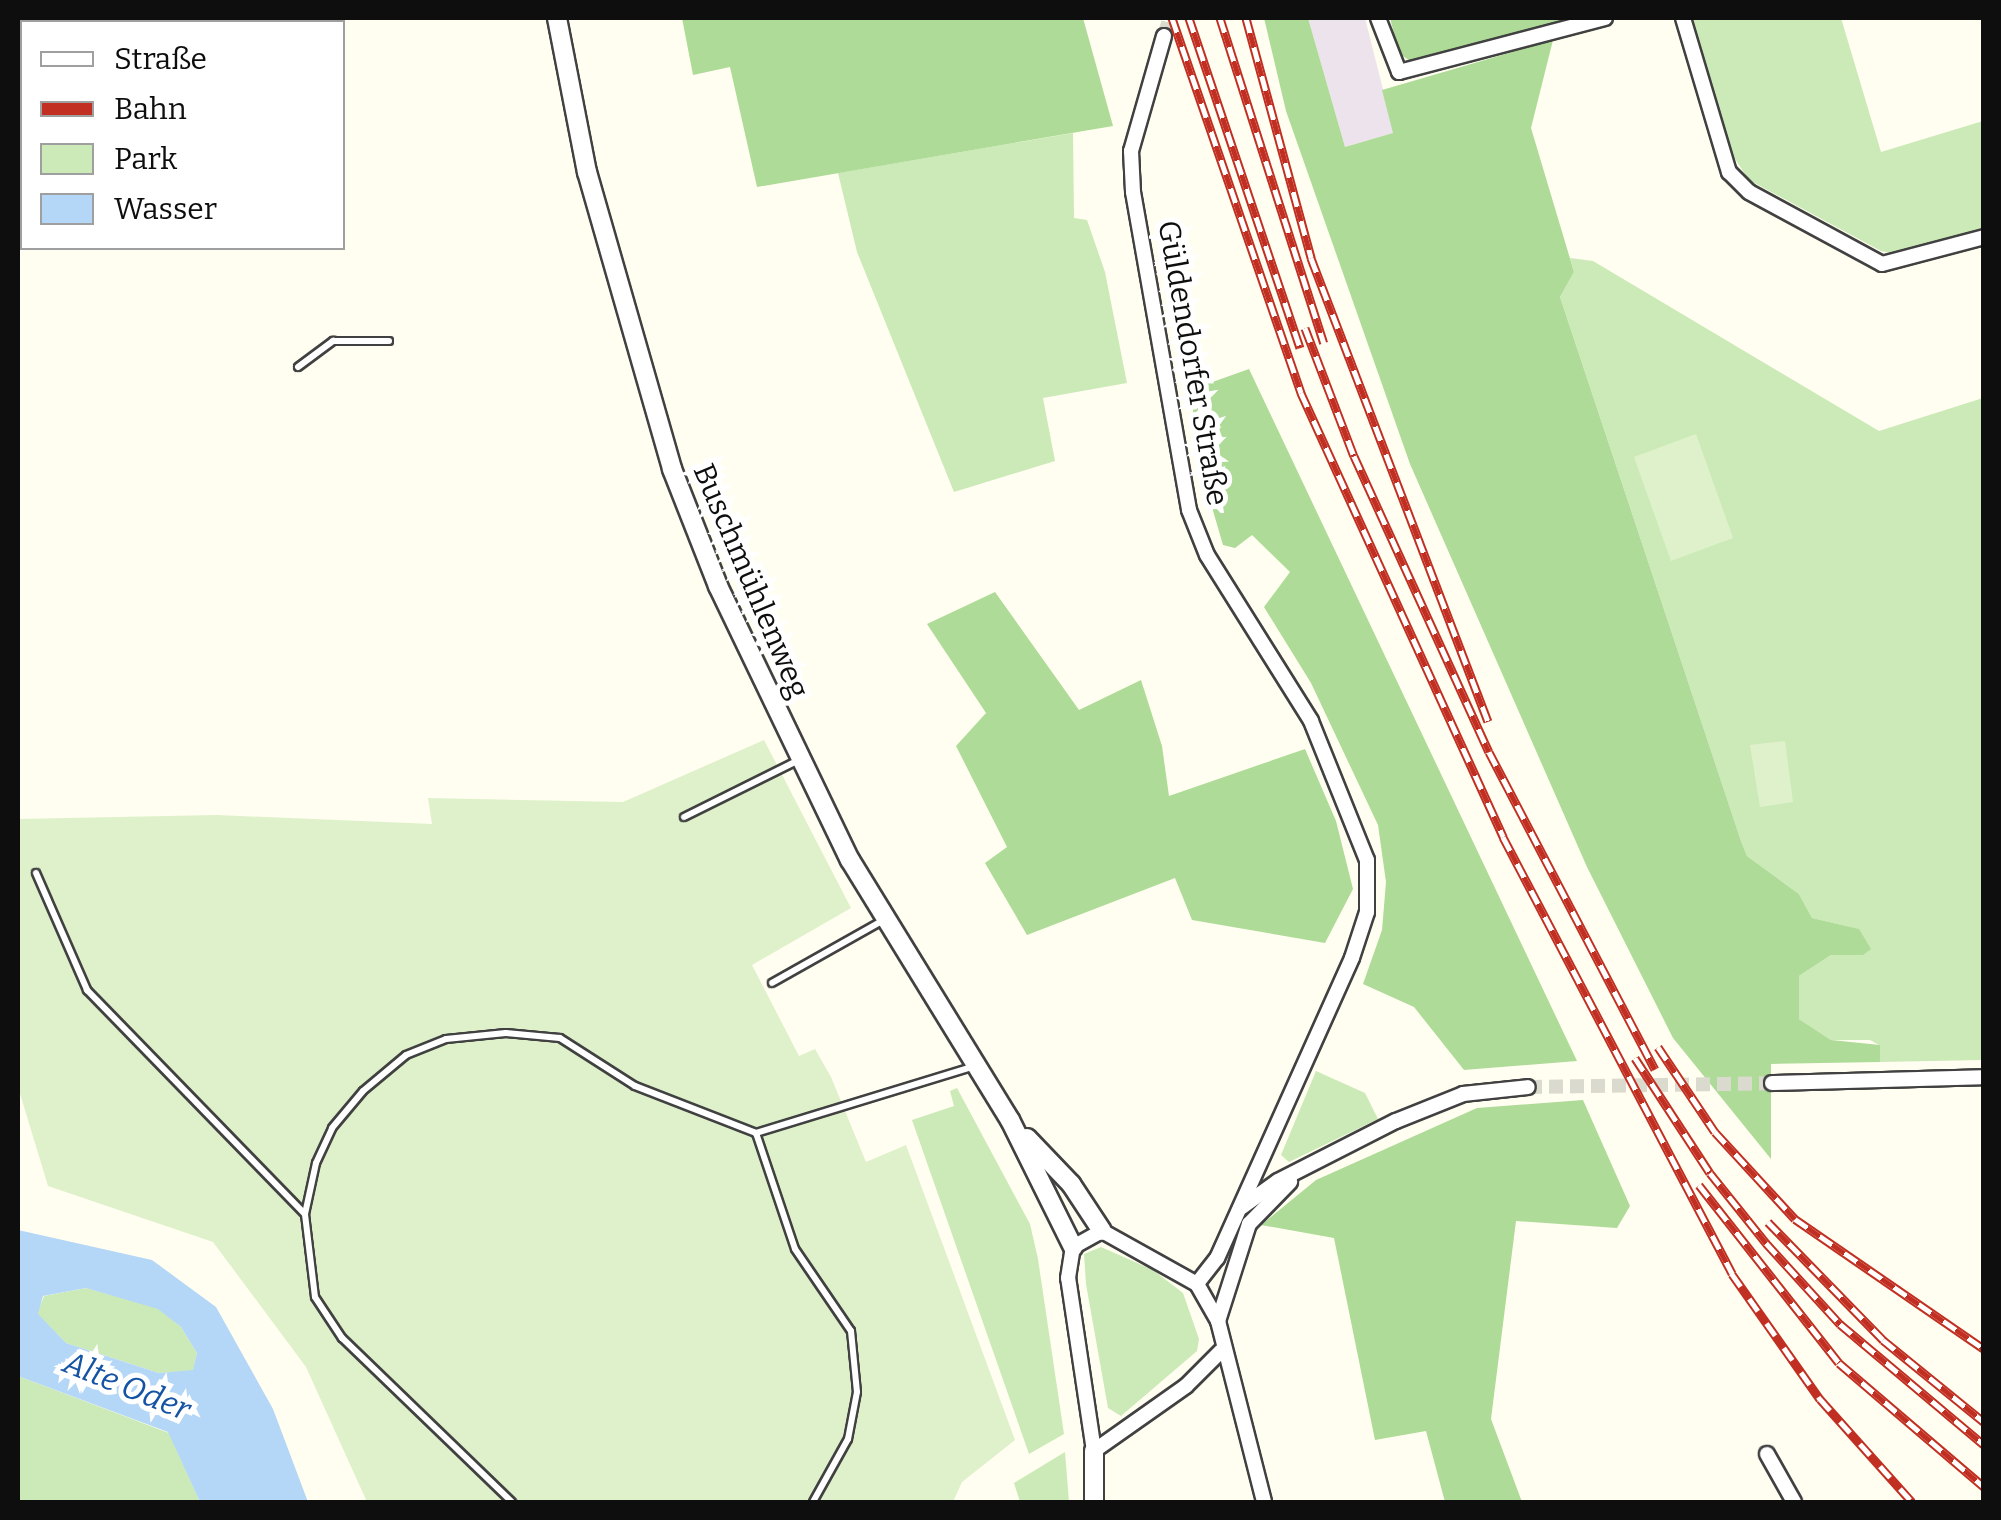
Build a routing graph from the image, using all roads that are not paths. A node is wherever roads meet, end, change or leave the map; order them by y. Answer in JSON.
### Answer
{"nodes":[{"id":1,"x":557,"y":18,"type":"edge"},
{"id":2,"x":1378,"y":18,"type":"edge"},
{"id":3,"x":1605,"y":18,"type":"edge"},
{"id":4,"x":1683,"y":18,"type":"edge"},
{"id":5,"x":1164,"y":36,"type":"tunnel mouth"},
{"id":6,"x":1984,"y":237,"type":"edge"},
{"id":7,"x":389,"y":340,"type":"dead end"},
{"id":8,"x":298,"y":368,"type":"dead end"},
{"id":9,"x":800,"y":760,"type":"junction"},
{"id":10,"x":684,"y":817,"type":"dead end"},
{"id":11,"x":36,"y":872,"type":"dead end"},
{"id":12,"x":885,"y":920,"type":"junction"},
{"id":13,"x":772,"y":983,"type":"dead end"},
{"id":14,"x":976,"y":1066,"type":"junction"},
{"id":15,"x":1984,"y":1078,"type":"edge"},
{"id":16,"x":1772,"y":1083,"type":"tunnel mouth"},
{"id":17,"x":1528,"y":1087,"type":"tunnel mouth"},
{"id":18,"x":1010,"y":1120,"type":"junction"},
{"id":19,"x":756,"y":1132,"type":"junction"},
{"id":20,"x":1309,"y":1164,"type":"junction"},
{"id":21,"x":1240,"y":1208,"type":"junction"},
{"id":22,"x":305,"y":1214,"type":"junction"},
{"id":23,"x":1102,"y":1231,"type":"junction"},
{"id":24,"x":1073,"y":1247,"type":"junction"},
{"id":25,"x":1197,"y":1284,"type":"junction"},
{"id":26,"x":1218,"y":1320,"type":"junction"},
{"id":27,"x":1221,"y":1351,"type":"junction"},
{"id":28,"x":1094,"y":1451,"type":"junction"},
{"id":29,"x":1768,"y":1454,"type":"dead end"},
{"id":30,"x":512,"y":1502,"type":"edge"},
{"id":31,"x":813,"y":1502,"type":"edge"},
{"id":32,"x":1094,"y":1502,"type":"edge"},
{"id":33,"x":1264,"y":1502,"type":"edge"},
{"id":34,"x":1794,"y":1502,"type":"edge"}],
"edges":[{"from":1,"to":9,"type":"street","name":"Buschmühlenweg"},
{"from":2,"to":3,"type":"street"},
{"from":4,"to":6,"type":"street"},
{"from":5,"to":21,"type":"street","name":"Güldendorfer Straße"},
{"from":7,"to":8,"type":"lane"},
{"from":9,"to":10,"type":"lane"},
{"from":9,"to":12,"type":"street","name":"Buschmühlenweg"},
{"from":11,"to":22,"type":"lane"},
{"from":12,"to":13,"type":"lane"},
{"from":12,"to":14,"type":"street","name":"Buschmühlenweg"},
{"from":14,"to":18,"type":"street","name":"Buschmühlenweg"},
{"from":14,"to":19,"type":"lane"},
{"from":15,"to":16,"type":"street"},
{"from":17,"to":20,"type":"street"},
{"from":18,"to":23,"type":"street","name":"Buschmühlenweg"},
{"from":18,"to":24,"type":"street","name":"Buschmühlenweg"},
{"from":19,"to":22,"type":"lane"},
{"from":19,"to":31,"type":"lane"},
{"from":20,"to":21,"type":"street"},
{"from":20,"to":26,"type":"street"},
{"from":21,"to":25,"type":"street","name":"Güldendorfer Straße"},
{"from":22,"to":30,"type":"lane"},
{"from":23,"to":24,"type":"street"},
{"from":23,"to":25,"type":"street"},
{"from":24,"to":28,"type":"street"},
{"from":25,"to":26,"type":"street"},
{"from":26,"to":27,"type":"street"},
{"from":27,"to":28,"type":"street"},
{"from":27,"to":33,"type":"street"},
{"from":28,"to":32,"type":"street"},
{"from":29,"to":34,"type":"street"}]}
